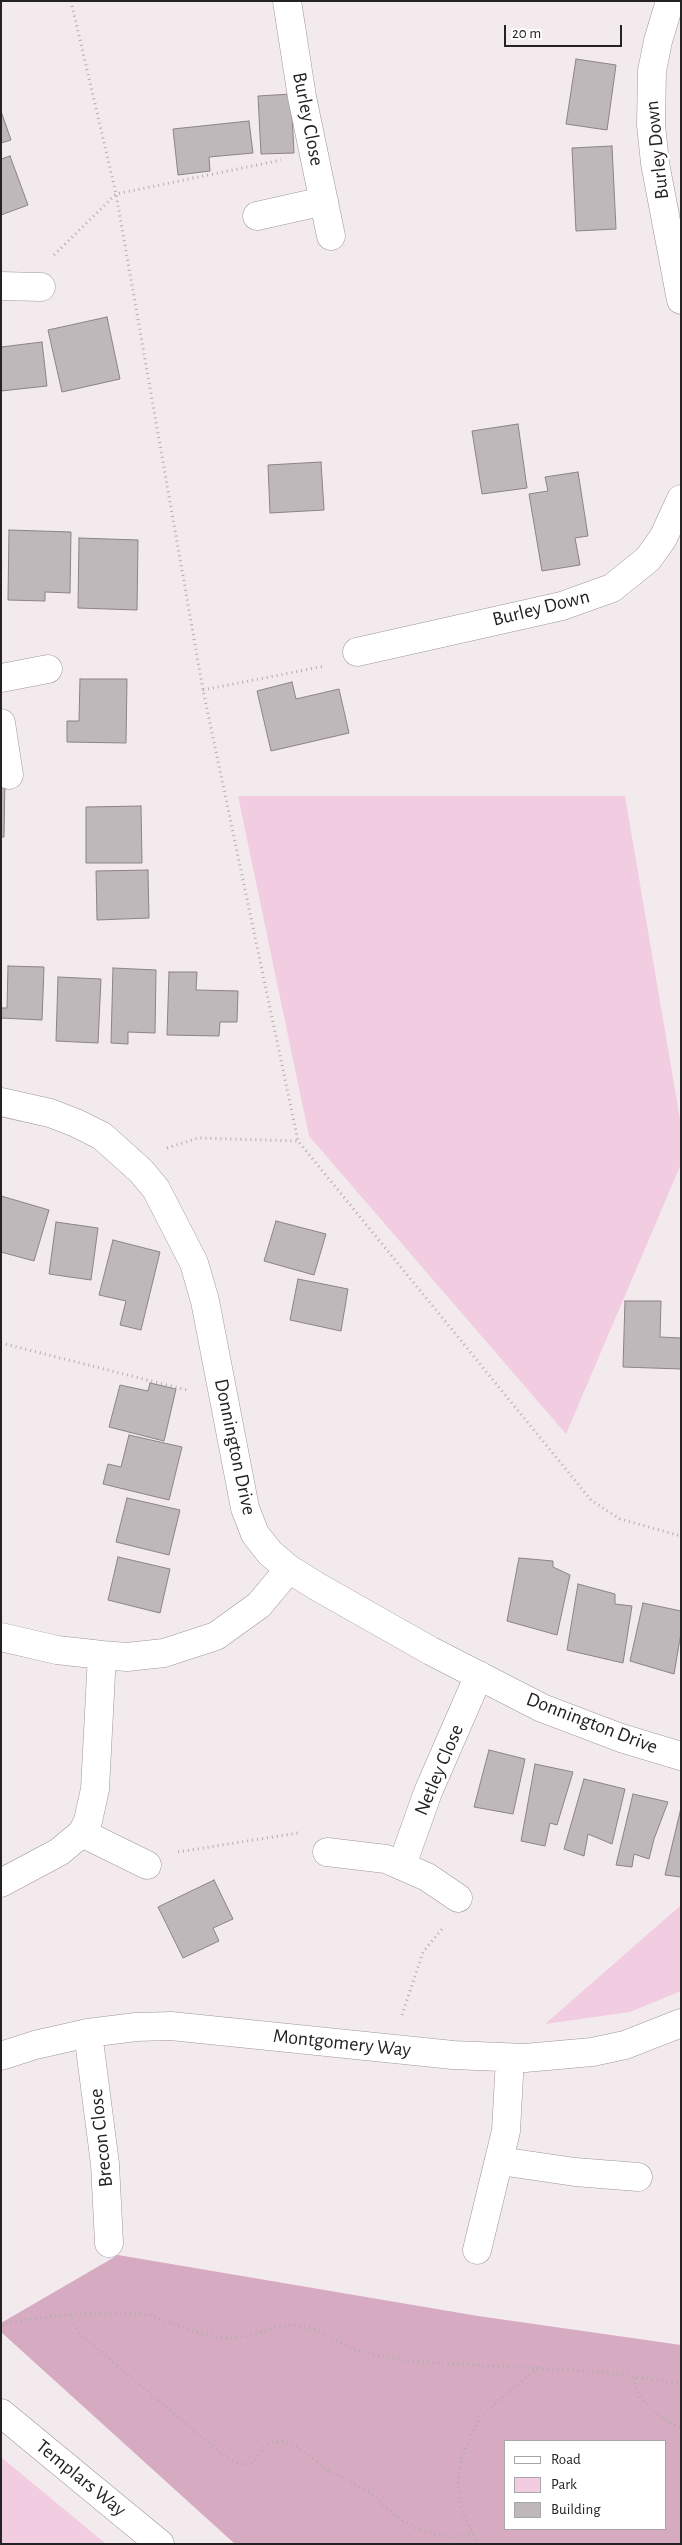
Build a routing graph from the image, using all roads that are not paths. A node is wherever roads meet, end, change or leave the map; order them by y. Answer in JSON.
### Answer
{"nodes":[{"id":1,"x":287,"y":1,"type":"edge"},
{"id":2,"x":670,"y":1,"type":"edge"},
{"id":3,"x":324,"y":201,"type":"junction"},
{"id":4,"x":257,"y":216,"type":"dead end"},
{"id":5,"x":332,"y":236,"type":"dead end"},
{"id":6,"x":1,"y":286,"type":"edge"},
{"id":7,"x":41,"y":287,"type":"road end"},
{"id":8,"x":681,"y":300,"type":"edge"},
{"id":9,"x":681,"y":499,"type":"edge"},
{"id":10,"x":357,"y":652,"type":"road end"},
{"id":11,"x":48,"y":669,"type":"dead end"},
{"id":12,"x":1,"y":678,"type":"edge"},
{"id":13,"x":1,"y":723,"type":"edge"},
{"id":14,"x":9,"y":775,"type":"dead end"},
{"id":15,"x":1,"y":1102,"type":"edge"},
{"id":16,"x":289,"y":1569,"type":"junction"},
{"id":17,"x":1,"y":1637,"type":"edge"},
{"id":18,"x":102,"y":1655,"type":"junction"},
{"id":19,"x":480,"y":1675,"type":"junction"},
{"id":20,"x":681,"y":1756,"type":"edge"},
{"id":21,"x":82,"y":1832,"type":"junction"},
{"id":22,"x":327,"y":1852,"type":"road end"},
{"id":23,"x":147,"y":1865,"type":"road end"},
{"id":24,"x":402,"y":1865,"type":"junction"},
{"id":25,"x":1,"y":1883,"type":"edge"},
{"id":26,"x":458,"y":1898,"type":"road end"},
{"id":27,"x":681,"y":2023,"type":"edge"},
{"id":28,"x":88,"y":2033,"type":"junction"},
{"id":29,"x":1,"y":2056,"type":"edge"},
{"id":30,"x":510,"y":2058,"type":"junction"},
{"id":31,"x":500,"y":2161,"type":"junction"},
{"id":32,"x":638,"y":2177,"type":"dead end"},
{"id":33,"x":109,"y":2243,"type":"dead end"},
{"id":34,"x":477,"y":2250,"type":"dead end"},
{"id":35,"x":1,"y":2413,"type":"edge"},
{"id":36,"x":160,"y":2544,"type":"edge"}],
"edges":[{"from":1,"to":3,"type":"street","name":"Burley Close"},
{"from":2,"to":8,"type":"street","name":"Burley Down"},
{"from":3,"to":4,"type":"street"},
{"from":3,"to":5,"type":"street","name":"Burley Close"},
{"from":6,"to":7,"type":"street"},
{"from":9,"to":10,"type":"street","name":"Burley Down"},
{"from":11,"to":12,"type":"street"},
{"from":13,"to":14,"type":"street"},
{"from":15,"to":16,"type":"street","name":"Donnington Drive"},
{"from":16,"to":18,"type":"street"},
{"from":16,"to":19,"type":"street","name":"Donnington Drive"},
{"from":17,"to":18,"type":"street"},
{"from":18,"to":21,"type":"street"},
{"from":19,"to":20,"type":"street","name":"Donnington Drive"},
{"from":19,"to":24,"type":"street","name":"Netley Close"},
{"from":21,"to":23,"type":"street"},
{"from":21,"to":25,"type":"street"},
{"from":22,"to":24,"type":"street"},
{"from":24,"to":26,"type":"street"},
{"from":27,"to":30,"type":"street","name":"Montgomery Way"},
{"from":28,"to":29,"type":"street","name":"Montgomery Way"},
{"from":28,"to":30,"type":"street","name":"Montgomery Way"},
{"from":28,"to":33,"type":"street","name":"Brecon Close"},
{"from":30,"to":31,"type":"street"},
{"from":31,"to":32,"type":"street"},
{"from":31,"to":34,"type":"street"},
{"from":35,"to":36,"type":"street","name":"Templars Way"}]}
